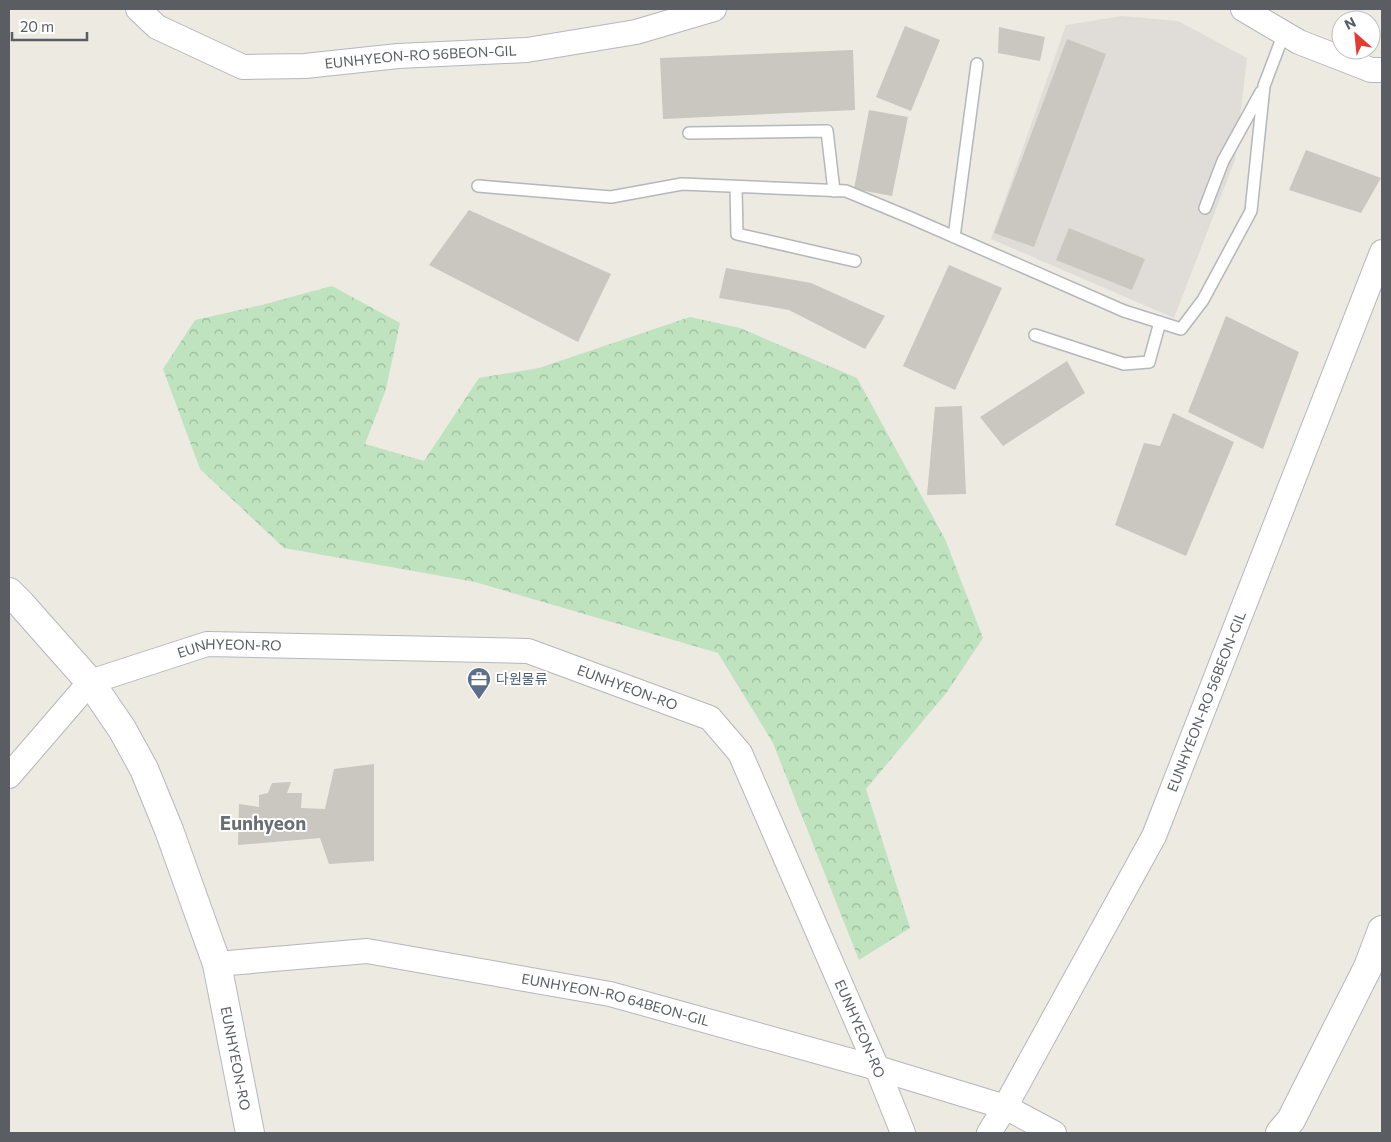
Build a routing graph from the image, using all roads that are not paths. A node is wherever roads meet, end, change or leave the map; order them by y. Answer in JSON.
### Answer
{"nodes":[{"id":1,"x":138,"y":9,"type":"edge"},
{"id":2,"x":714,"y":9,"type":"edge"},
{"id":3,"x":1243,"y":9,"type":"edge"},
{"id":4,"x":1284,"y":33,"type":"junction"},
{"id":5,"x":977,"y":64,"type":"dead end"},
{"id":6,"x":1382,"y":70,"type":"edge"},
{"id":7,"x":1264,"y":86,"type":"junction"},
{"id":8,"x":689,"y":133,"type":"dead end"},
{"id":9,"x":478,"y":186,"type":"dead end"},
{"id":10,"x":736,"y":187,"type":"junction"},
{"id":11,"x":834,"y":191,"type":"junction"},
{"id":12,"x":1205,"y":208,"type":"dead end"},
{"id":13,"x":954,"y":237,"type":"junction"},
{"id":14,"x":1382,"y":252,"type":"edge"},
{"id":15,"x":855,"y":261,"type":"dead end"},
{"id":16,"x":1160,"y":322,"type":"junction"},
{"id":17,"x":1035,"y":335,"type":"dead end"},
{"id":18,"x":9,"y":592,"type":"edge"},
{"id":19,"x":90,"y":682,"type":"junction"},
{"id":20,"x":9,"y":776,"type":"edge"},
{"id":21,"x":1382,"y":930,"type":"edge"},
{"id":22,"x":218,"y":964,"type":"junction"},
{"id":23,"x":877,"y":1068,"type":"junction"},
{"id":24,"x":1005,"y":1107,"type":"junction"},
{"id":25,"x":250,"y":1133,"type":"edge"},
{"id":26,"x":903,"y":1133,"type":"edge"},
{"id":27,"x":989,"y":1133,"type":"edge"},
{"id":28,"x":1054,"y":1133,"type":"edge"},
{"id":29,"x":1280,"y":1133,"type":"edge"}],
"edges":[{"from":1,"to":2,"type":"street","name":"EUNHYEON-RO 56BEON-GIL"},
{"from":3,"to":4,"type":"street"},
{"from":4,"to":6,"type":"street"},
{"from":4,"to":7,"type":"lane"},
{"from":5,"to":13,"type":"lane"},
{"from":7,"to":12,"type":"lane"},
{"from":7,"to":16,"type":"lane"},
{"from":8,"to":11,"type":"lane"},
{"from":9,"to":10,"type":"lane"},
{"from":10,"to":11,"type":"lane"},
{"from":10,"to":15,"type":"lane"},
{"from":11,"to":13,"type":"lane"},
{"from":13,"to":16,"type":"lane"},
{"from":14,"to":24,"type":"street","name":"EUNHYEON-RO 56BEON-GIL"},
{"from":16,"to":17,"type":"lane"},
{"from":18,"to":19,"type":"main road","name":"EUNHYEON-RO"},
{"from":19,"to":20,"type":"street"},
{"from":19,"to":22,"type":"main road","name":"EUNHYEON-RO"},
{"from":19,"to":23,"type":"street","name":"EUNHYEON-RO"},
{"from":21,"to":29,"type":"main road"},
{"from":22,"to":23,"type":"street","name":"EUNHYEON-RO 64BEON-GIL"},
{"from":22,"to":25,"type":"main road","name":"EUNHYEON-RO"},
{"from":23,"to":24,"type":"street","name":"EUNHYEON-RO 64BEON-GIL"},
{"from":23,"to":26,"type":"street","name":"EUNHYEON-RO"},
{"from":24,"to":27,"type":"street","name":"EUNHYEON-RO 56BEON-GIL"},
{"from":24,"to":28,"type":"street","name":"EUNHYEON-RO 64BEON-GIL"}]}
